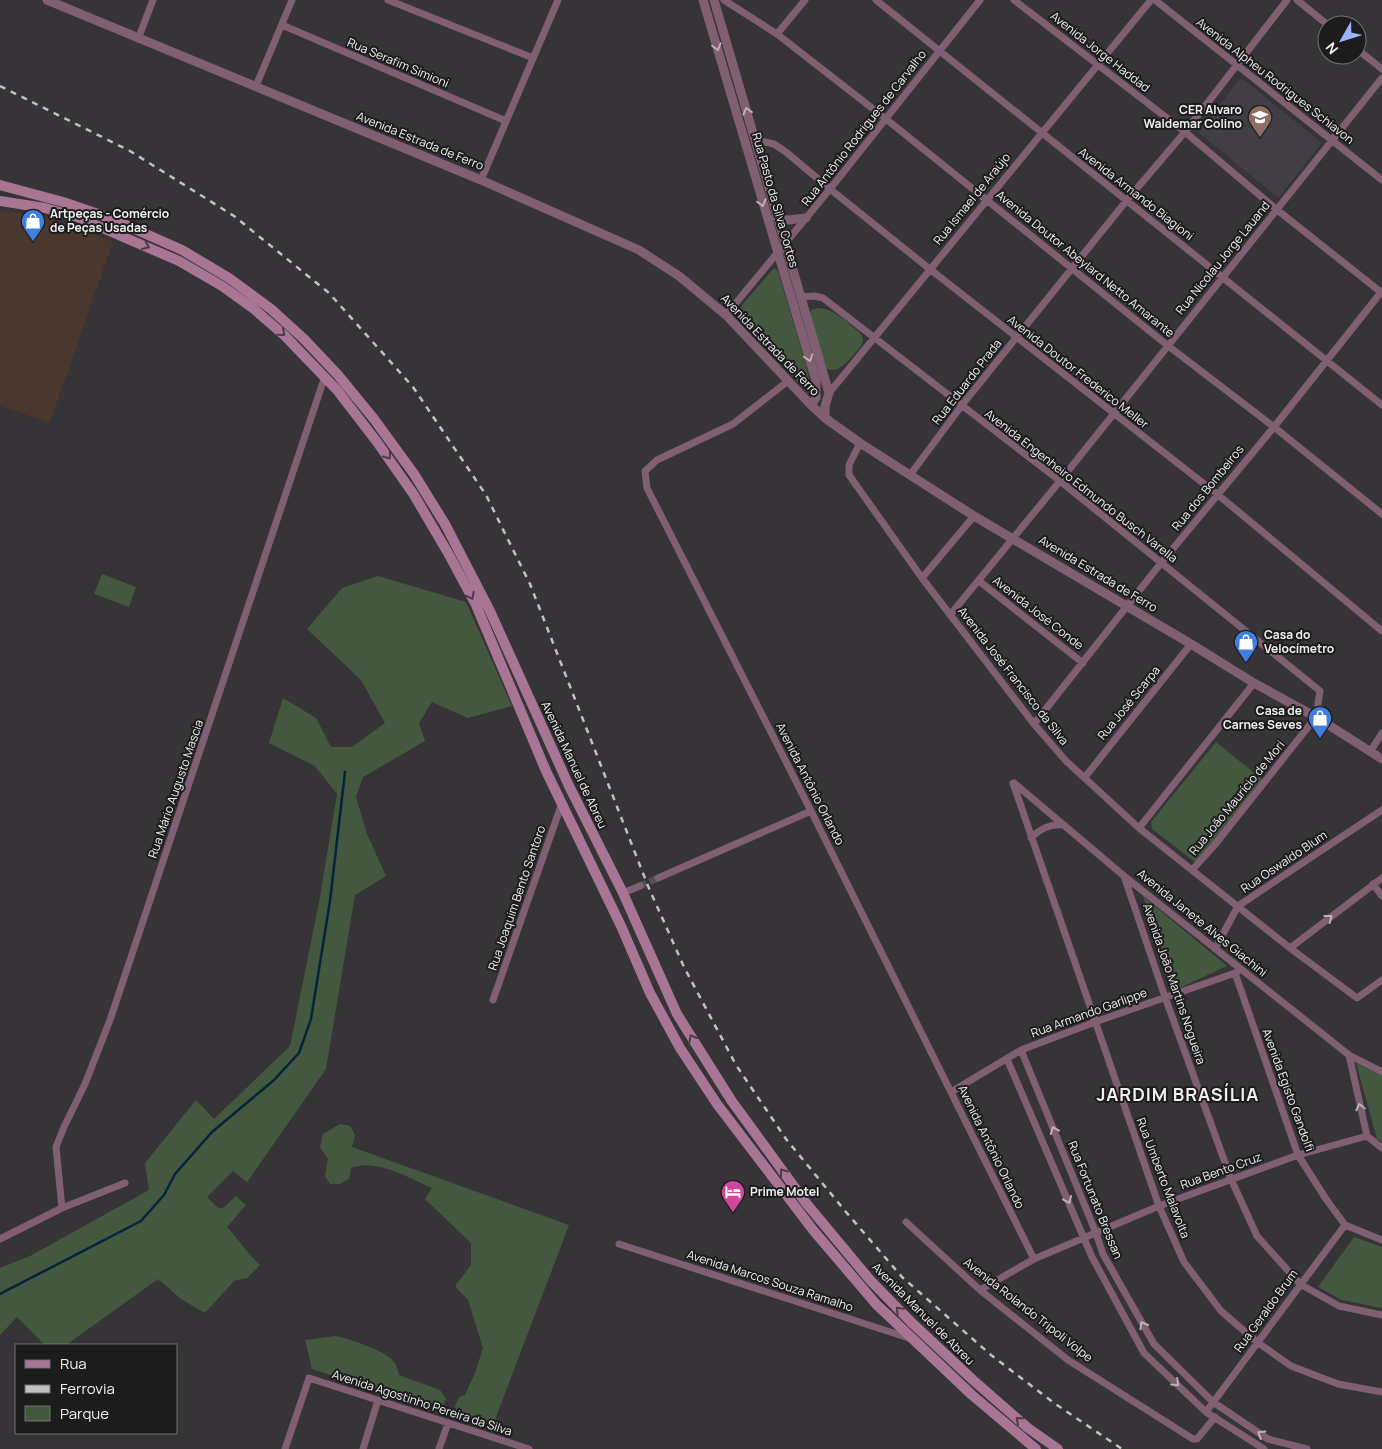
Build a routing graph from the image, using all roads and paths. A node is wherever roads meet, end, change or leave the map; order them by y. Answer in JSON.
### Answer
{"nodes":[{"id":1,"x":46,"y":0,"type":"edge"},
{"id":2,"x":153,"y":0,"type":"edge"},
{"id":3,"x":292,"y":0,"type":"edge"},
{"id":4,"x":388,"y":0,"type":"edge"},
{"id":5,"x":558,"y":0,"type":"edge"},
{"id":6,"x":703,"y":0,"type":"edge"},
{"id":7,"x":714,"y":0,"type":"edge"},
{"id":8,"x":724,"y":0,"type":"edge"},
{"id":9,"x":806,"y":0,"type":"edge"},
{"id":10,"x":876,"y":0,"type":"edge"},
{"id":11,"x":980,"y":0,"type":"edge"},
{"id":12,"x":1014,"y":0,"type":"edge"},
{"id":13,"x":1153,"y":0,"type":"edge"},
{"id":14,"x":1287,"y":0,"type":"edge"},
{"id":15,"x":1297,"y":0,"type":"edge"},
{"id":16,"x":1317,"y":16,"type":"edge"},
{"id":17,"x":282,"y":25,"type":"junction"},
{"id":18,"x":777,"y":34,"type":"junction"},
{"id":19,"x":138,"y":39,"type":"junction"},
{"id":20,"x":939,"y":50,"type":"junction"},
{"id":21,"x":1367,"y":57,"type":"edge"},
{"id":22,"x":533,"y":58,"type":"junction"},
{"id":23,"x":1097,"y":64,"type":"junction"},
{"id":24,"x":1236,"y":66,"type":"junction"},
{"id":25,"x":1382,"y":69,"type":"edge"},
{"id":26,"x":1382,"y":78,"type":"edge"},
{"id":27,"x":256,"y":86,"type":"junction"},
{"id":28,"x":886,"y":119,"type":"junction"},
{"id":29,"x":506,"y":121,"type":"junction"},
{"id":30,"x":1186,"y":132,"type":"junction"},
{"id":31,"x":1041,"y":133,"type":"junction"},
{"id":32,"x":756,"y":140,"type":"junction"},
{"id":33,"x":1332,"y":140,"type":"junction"},
{"id":34,"x":481,"y":180,"type":"junction"},
{"id":35,"x":1382,"y":180,"type":"edge"},
{"id":36,"x":0,"y":185,"type":"edge"},
{"id":37,"x":830,"y":189,"type":"junction"},
{"id":38,"x":988,"y":200,"type":"junction"},
{"id":39,"x":1127,"y":200,"type":"junction"},
{"id":40,"x":0,"y":201,"type":"edge"},
{"id":41,"x":1276,"y":209,"type":"junction"},
{"id":42,"x":776,"y":217,"type":"junction"},
{"id":43,"x":806,"y":218,"type":"junction"},
{"id":44,"x":785,"y":244,"type":"junction"},
{"id":45,"x":777,"y":253,"type":"junction"},
{"id":46,"x":1073,"y":268,"type":"junction"},
{"id":47,"x":931,"y":270,"type":"junction"},
{"id":48,"x":1223,"y":277,"type":"junction"},
{"id":49,"x":1382,"y":292,"type":"edge"},
{"id":50,"x":801,"y":297,"type":"junction"},
{"id":51,"x":726,"y":315,"type":"junction"},
{"id":52,"x":1016,"y":337,"type":"junction"},
{"id":53,"x":875,"y":339,"type":"junction"},
{"id":54,"x":1167,"y":345,"type":"junction"},
{"id":55,"x":1326,"y":361,"type":"junction"},
{"id":56,"x":325,"y":376,"type":"junction"},
{"id":57,"x":788,"y":381,"type":"junction"},
{"id":58,"x":829,"y":393,"type":"junction"},
{"id":59,"x":811,"y":405,"type":"junction"},
{"id":60,"x":962,"y":405,"type":"junction"},
{"id":61,"x":1382,"y":405,"type":"edge"},
{"id":62,"x":1113,"y":414,"type":"junction"},
{"id":63,"x":825,"y":418,"type":"junction"},
{"id":64,"x":1274,"y":427,"type":"junction"},
{"id":65,"x":860,"y":443,"type":"junction"},
{"id":66,"x":910,"y":475,"type":"junction"},
{"id":67,"x":1060,"y":481,"type":"junction"},
{"id":68,"x":1217,"y":494,"type":"junction"},
{"id":69,"x":1382,"y":514,"type":"edge"},
{"id":70,"x":974,"y":516,"type":"junction"},
{"id":71,"x":1013,"y":537,"type":"junction"},
{"id":72,"x":1161,"y":563,"type":"junction"},
{"id":73,"x":922,"y":578,"type":"junction"},
{"id":74,"x":979,"y":581,"type":"junction"},
{"id":75,"x":1127,"y":606,"type":"junction"},
{"id":76,"x":950,"y":615,"type":"junction"},
{"id":77,"x":1382,"y":630,"type":"edge"},
{"id":78,"x":1191,"y":644,"type":"junction"},
{"id":79,"x":1083,"y":663,"type":"junction"},
{"id":80,"x":1254,"y":683,"type":"junction"},
{"id":81,"x":1316,"y":718,"type":"junction"},
{"id":82,"x":1034,"y":724,"type":"junction"},
{"id":83,"x":1382,"y":733,"type":"edge"},
{"id":84,"x":1370,"y":752,"type":"junction"},
{"id":85,"x":1382,"y":759,"type":"edge"},
{"id":86,"x":1085,"y":777,"type":"junction"},
{"id":87,"x":1013,"y":783,"type":"joint"},
{"id":88,"x":562,"y":803,"type":"junction"},
{"id":89,"x":1382,"y":810,"type":"edge"},
{"id":90,"x":812,"y":812,"type":"junction"},
{"id":91,"x":1064,"y":826,"type":"junction"},
{"id":92,"x":1139,"y":828,"type":"junction"},
{"id":93,"x":1031,"y":838,"type":"junction"},
{"id":94,"x":1193,"y":869,"type":"junction"},
{"id":95,"x":1124,"y":876,"type":"junction"},
{"id":96,"x":658,"y":878,"type":"tunnel mouth"},
{"id":97,"x":1382,"y":878,"type":"edge"},
{"id":98,"x":1373,"y":884,"type":"junction"},
{"id":99,"x":640,"y":886,"type":"tunnel mouth"},
{"id":100,"x":623,"y":893,"type":"junction"},
{"id":101,"x":1382,"y":896,"type":"edge"},
{"id":102,"x":1238,"y":906,"type":"junction"},
{"id":103,"x":1290,"y":948,"type":"junction"},
{"id":104,"x":1215,"y":949,"type":"junction"},
{"id":105,"x":1238,"y":971,"type":"junction"},
{"id":106,"x":1382,"y":980,"type":"edge"},
{"id":107,"x":1166,"y":998,"type":"junction"},
{"id":108,"x":492,"y":1000,"type":"dead end"},
{"id":109,"x":1095,"y":1022,"type":"junction"},
{"id":110,"x":1021,"y":1050,"type":"junction"},
{"id":111,"x":1349,"y":1055,"type":"junction"},
{"id":112,"x":1007,"y":1059,"type":"junction"},
{"id":113,"x":1382,"y":1072,"type":"edge"},
{"id":114,"x":951,"y":1092,"type":"junction"},
{"id":115,"x":1367,"y":1136,"type":"junction"},
{"id":116,"x":1382,"y":1148,"type":"edge"},
{"id":117,"x":1298,"y":1154,"type":"junction"},
{"id":118,"x":1231,"y":1179,"type":"junction"},
{"id":119,"x":125,"y":1183,"type":"dead end"},
{"id":120,"x":1160,"y":1206,"type":"junction"},
{"id":121,"x":62,"y":1208,"type":"junction"},
{"id":122,"x":906,"y":1222,"type":"dead end"},
{"id":123,"x":1345,"y":1225,"type":"junction"},
{"id":124,"x":1096,"y":1233,"type":"junction"},
{"id":125,"x":0,"y":1239,"type":"edge"},
{"id":126,"x":1084,"y":1239,"type":"junction"},
{"id":127,"x":1382,"y":1240,"type":"edge"},
{"id":128,"x":618,"y":1244,"type":"dead end"},
{"id":129,"x":1034,"y":1260,"type":"junction"},
{"id":130,"x":1300,"y":1284,"type":"junction"},
{"id":131,"x":980,"y":1290,"type":"junction"},
{"id":132,"x":1382,"y":1315,"type":"edge"},
{"id":133,"x":914,"y":1340,"type":"junction"},
{"id":134,"x":1257,"y":1342,"type":"junction"},
{"id":135,"x":1382,"y":1392,"type":"edge"},
{"id":136,"x":378,"y":1400,"type":"junction"},
{"id":137,"x":1213,"y":1402,"type":"junction"},
{"id":138,"x":1206,"y":1412,"type":"junction"},
{"id":139,"x":1215,"y":1418,"type":"junction"},
{"id":140,"x":448,"y":1423,"type":"junction"},
{"id":141,"x":516,"y":1447,"type":"edge"},
{"id":142,"x":285,"y":1449,"type":"edge"},
{"id":143,"x":363,"y":1449,"type":"edge"},
{"id":144,"x":439,"y":1449,"type":"edge"},
{"id":145,"x":529,"y":1449,"type":"edge"},
{"id":146,"x":1036,"y":1449,"type":"edge"},
{"id":147,"x":1058,"y":1449,"type":"edge"},
{"id":148,"x":1264,"y":1449,"type":"edge"},
{"id":149,"x":1307,"y":1449,"type":"edge"}],
"edges":[{"from":1,"to":19,"type":"street","name":"Avenida Estrada de Ferro"},
{"from":2,"to":19,"type":"street"},
{"from":3,"to":17,"type":"street"},
{"from":4,"to":22,"type":"street"},
{"from":5,"to":22,"type":"street"},
{"from":6,"to":45,"type":"street","name":"Rua Pasto da Silva Cortes","one_way":true},
{"from":32,"to":7,"type":"street","name":"Rua Pasto da Silva Cortes","one_way":true},
{"from":8,"to":18,"type":"street","name":"Avenida Doutor Abeylard Netto Amarante"},
{"from":9,"to":18,"type":"street"},
{"from":10,"to":20,"type":"street","name":"Avenida Armando Biagioni"},
{"from":11,"to":20,"type":"street","name":"Rua Antônio Rodrigues de Carvalho"},
{"from":12,"to":23,"type":"street","name":"Avenida Jorge Haddad"},
{"from":13,"to":23,"type":"street","name":"Rua Ismael de Araújo"},
{"from":13,"to":24,"type":"street","name":"Avenida Alpheu Rodrigues Schiavon"},
{"from":14,"to":24,"type":"street","name":"Rua Eduardo Prada"},
{"from":15,"to":16,"type":"street"},
{"from":17,"to":27,"type":"street"},
{"from":17,"to":29,"type":"street","name":"Rua Serafim Simioni"},
{"from":18,"to":28,"type":"street","name":"Avenida Doutor Abeylard Netto Amarante"},
{"from":19,"to":27,"type":"street","name":"Avenida Estrada de Ferro"},
{"from":20,"to":28,"type":"street","name":"Rua Antônio Rodrigues de Carvalho"},
{"from":20,"to":31,"type":"street","name":"Avenida Armando Biagioni"},
{"from":21,"to":25,"type":"street"},
{"from":22,"to":29,"type":"street"},
{"from":23,"to":30,"type":"street","name":"Avenida Jorge Haddad"},
{"from":23,"to":31,"type":"street","name":"Rua Ismael de Araújo"},
{"from":24,"to":30,"type":"street","name":"Rua Eduardo Prada"},
{"from":24,"to":33,"type":"street","name":"Avenida Alpheu Rodrigues Schiavon"},
{"from":26,"to":33,"type":"street","name":"Rua Nicolau Jorge Lauand"},
{"from":27,"to":34,"type":"street","name":"Avenida Estrada de Ferro"},
{"from":28,"to":37,"type":"street","name":"Rua Antônio Rodrigues de Carvalho"},
{"from":28,"to":38,"type":"street","name":"Avenida Doutor Abeylard Netto Amarante"},
{"from":29,"to":34,"type":"street"},
{"from":30,"to":39,"type":"street","name":"Rua Eduardo Prada"},
{"from":30,"to":41,"type":"street","name":"Avenida Jorge Haddad"},
{"from":31,"to":38,"type":"street","name":"Rua Ismael de Araújo"},
{"from":31,"to":39,"type":"street","name":"Avenida Armando Biagioni"},
{"from":32,"to":37,"type":"street","name":"Avenida Doutor Frederico Meller"},
{"from":32,"to":42,"type":"street","name":"Rua Pasto da Silva Cortes"},
{"from":33,"to":35,"type":"street","name":"Avenida Alpheu Rodrigues Schiavon"},
{"from":33,"to":41,"type":"street","name":"Rua Nicolau Jorge Lauand"},
{"from":34,"to":51,"type":"street","name":"Avenida Estrada de Ferro"},
{"from":36,"to":100,"type":"main road","name":"Avenida Manuel de Abreu"},
{"from":37,"to":43,"type":"street","name":"Rua Antônio Rodrigues de Carvalho"},
{"from":37,"to":47,"type":"street","name":"Avenida Doutor Frederico Meller"},
{"from":38,"to":46,"type":"street","name":"Avenida Doutor Abeylard Netto Amarante"},
{"from":38,"to":47,"type":"street","name":"Rua Ismael de Araújo"},
{"from":39,"to":46,"type":"street","name":"Rua Eduardo Prada"},
{"from":39,"to":48,"type":"street","name":"Avenida Armando Biagioni"},
{"from":40,"to":56,"type":"main road","name":"Avenida Manuel de Abreu","one_way":true},
{"from":41,"to":48,"type":"street","name":"Rua Nicolau Jorge Lauand"},
{"from":41,"to":49,"type":"street","name":"Avenida Jorge Haddad"},
{"from":42,"to":43,"type":"street"},
{"from":42,"to":44,"type":"street","name":"Rua Pasto da Silva Cortes"},
{"from":43,"to":44,"type":"street","name":"Rua Antônio Rodrigues de Carvalho"},
{"from":44,"to":45,"type":"street","name":"Rua Antônio Rodrigues de Carvalho"},
{"from":44,"to":50,"type":"street","name":"Rua Pasto da Silva Cortes"},
{"from":45,"to":51,"type":"street","name":"Rua Antônio Rodrigues de Carvalho"},
{"from":45,"to":59,"type":"street","name":"Rua Pasto da Silva Cortes","one_way":true},
{"from":46,"to":52,"type":"street","name":"Rua Eduardo Prada"},
{"from":46,"to":54,"type":"street","name":"Avenida Doutor Abeylard Netto Amarante"},
{"from":47,"to":52,"type":"street","name":"Avenida Doutor Frederico Meller"},
{"from":47,"to":53,"type":"street","name":"Rua Ismael de Araújo"},
{"from":48,"to":54,"type":"street","name":"Rua Nicolau Jorge Lauand"},
{"from":48,"to":55,"type":"street","name":"Avenida Armando Biagioni"},
{"from":49,"to":55,"type":"street","name":"Rua dos Bombeiros"},
{"from":50,"to":53,"type":"street","name":"Avenida Engenheiro Edmundo Busch Varella"},
{"from":50,"to":58,"type":"street","name":"Rua Pasto da Silva Cortes"},
{"from":51,"to":57,"type":"street","name":"Avenida Estrada de Ferro"},
{"from":52,"to":60,"type":"street","name":"Rua Eduardo Prada"},
{"from":52,"to":62,"type":"street","name":"Avenida Doutor Frederico Meller"},
{"from":53,"to":58,"type":"street","name":"Rua Ismael de Araújo"},
{"from":53,"to":60,"type":"street","name":"Avenida Engenheiro Edmundo Busch Varella"},
{"from":54,"to":62,"type":"street","name":"Rua Nicolau Jorge Lauand"},
{"from":54,"to":64,"type":"street","name":"Avenida Doutor Abeylard Netto Amarante"},
{"from":55,"to":61,"type":"street","name":"Avenida Armando Biagioni"},
{"from":55,"to":64,"type":"street","name":"Rua dos Bombeiros"},
{"from":56,"to":88,"type":"main road","name":"Avenida Manuel de Abreu","one_way":true},
{"from":56,"to":121,"type":"street","name":"Rua Mário Augusto Mascia"},
{"from":57,"to":59,"type":"street","name":"Avenida Estrada de Ferro"},
{"from":57,"to":90,"type":"street","name":"Avenida Antônio Orlando"},
{"from":58,"to":63,"type":"street"},
{"from":59,"to":63,"type":"street","name":"Avenida Estrada de Ferro"},
{"from":60,"to":66,"type":"street","name":"Rua Eduardo Prada"},
{"from":60,"to":67,"type":"street","name":"Avenida Engenheiro Edmundo Busch Varella"},
{"from":62,"to":67,"type":"street","name":"Rua Nicolau Jorge Lauand"},
{"from":62,"to":68,"type":"street","name":"Avenida Doutor Frederico Meller"},
{"from":63,"to":65,"type":"street","name":"Avenida Estrada de Ferro"},
{"from":64,"to":68,"type":"street","name":"Rua dos Bombeiros"},
{"from":64,"to":69,"type":"street","name":"Avenida Doutor Abeylard Netto Amarante"},
{"from":65,"to":66,"type":"street","name":"Avenida Estrada de Ferro"},
{"from":65,"to":73,"type":"street","name":"Avenida José Francisco da Silva"},
{"from":66,"to":70,"type":"street","name":"Avenida Estrada de Ferro"},
{"from":67,"to":71,"type":"street","name":"Rua Nicolau Jorge Lauand"},
{"from":67,"to":72,"type":"street","name":"Avenida Engenheiro Edmundo Busch Varella"},
{"from":68,"to":72,"type":"street","name":"Rua dos Bombeiros"},
{"from":68,"to":77,"type":"street","name":"Avenida Doutor Frederico Meller"},
{"from":70,"to":71,"type":"street","name":"Avenida Estrada de Ferro"},
{"from":70,"to":73,"type":"street"},
{"from":71,"to":74,"type":"street","name":"Rua Nicolau Jorge Lauand"},
{"from":71,"to":75,"type":"street","name":"Avenida Estrada de Ferro"},
{"from":72,"to":75,"type":"street","name":"Rua dos Bombeiros"},
{"from":72,"to":81,"type":"street","name":"Avenida Engenheiro Edmundo Busch Varella"},
{"from":73,"to":76,"type":"street","name":"Avenida José Francisco da Silva"},
{"from":74,"to":76,"type":"street","name":"Rua Nicolau Jorge Lauand"},
{"from":74,"to":79,"type":"street","name":"Avenida José Conde"},
{"from":75,"to":78,"type":"street","name":"Avenida Estrada de Ferro"},
{"from":75,"to":79,"type":"street","name":"Rua dos Bombeiros"},
{"from":76,"to":82,"type":"street","name":"Avenida José Francisco da Silva"},
{"from":78,"to":80,"type":"street","name":"Avenida Estrada de Ferro"},
{"from":78,"to":86,"type":"street","name":"Rua José Scarpa"},
{"from":79,"to":82,"type":"street","name":"Rua dos Bombeiros"},
{"from":80,"to":81,"type":"street","name":"Avenida Estrada de Ferro"},
{"from":80,"to":92,"type":"street"},
{"from":81,"to":84,"type":"street","name":"Avenida Estrada de Ferro"},
{"from":81,"to":94,"type":"street","name":"Rua João Maurício de Mori"},
{"from":82,"to":86,"type":"street","name":"Avenida José Francisco da Silva"},
{"from":83,"to":84,"type":"street"},
{"from":84,"to":85,"type":"street","name":"Avenida Estrada de Ferro"},
{"from":86,"to":92,"type":"street","name":"Avenida José Francisco da Silva"},
{"from":87,"to":91,"type":"street","name":"Avenida Janete Alves Giachini"},
{"from":87,"to":93,"type":"street","name":"Rua Umberto Malavolta"},
{"from":88,"to":108,"type":"street","name":"Rua Joaquim Bento Santoro"},
{"from":88,"to":133,"type":"main road","name":"Avenida Manuel de Abreu"},
{"from":89,"to":102,"type":"street","name":"Rua Oswaldo Blum"},
{"from":90,"to":96,"type":"street"},
{"from":90,"to":114,"type":"street","name":"Avenida Antônio Orlando"},
{"from":91,"to":93,"type":"street"},
{"from":91,"to":95,"type":"street","name":"Avenida Janete Alves Giachini"},
{"from":92,"to":94,"type":"street","name":"Avenida José Francisco da Silva"},
{"from":93,"to":109,"type":"street","name":"Rua Umberto Malavolta"},
{"from":94,"to":102,"type":"street","name":"Avenida José Francisco da Silva"},
{"from":95,"to":104,"type":"street","name":"Avenida Janete Alves Giachini"},
{"from":95,"to":107,"type":"street","name":"Avenida João Martins Nogueira"},
{"from":97,"to":98,"type":"street"},
{"from":98,"to":101,"type":"street"},
{"from":103,"to":98,"type":"street","one_way":true},
{"from":99,"to":100,"type":"street"},
{"from":147,"to":100,"type":"main road","name":"Avenida Manuel de Abreu","one_way":true},
{"from":102,"to":103,"type":"street","name":"Avenida José Francisco da Silva"},
{"from":102,"to":104,"type":"street","name":"Rua Oswaldo Blum"},
{"from":103,"to":106,"type":"street","name":"Avenida José Francisco da Silva"},
{"from":104,"to":105,"type":"street","name":"Avenida Janete Alves Giachini"},
{"from":105,"to":107,"type":"street","name":"Rua Armando Garlippe"},
{"from":105,"to":111,"type":"street","name":"Avenida Janete Alves Giachini"},
{"from":105,"to":117,"type":"street","name":"Avenida Egisto Gandolfi"},
{"from":107,"to":109,"type":"street","name":"Rua Armando Garlippe"},
{"from":107,"to":118,"type":"street","name":"Avenida João Martins Nogueira"},
{"from":109,"to":110,"type":"street","name":"Rua Armando Garlippe"},
{"from":109,"to":120,"type":"street","name":"Rua Umberto Malavolta"},
{"from":110,"to":112,"type":"street","name":"Rua Armando Garlippe"},
{"from":124,"to":110,"type":"street","name":"Rua Fortunato Bressan","one_way":true},
{"from":111,"to":113,"type":"street","name":"Avenida Janete Alves Giachini"},
{"from":115,"to":111,"type":"street","one_way":true},
{"from":112,"to":114,"type":"street","name":"Rua Armando Garlippe"},
{"from":112,"to":126,"type":"street","name":"Rua Fortunato Bressan","one_way":true},
{"from":114,"to":129,"type":"street","name":"Avenida Antônio Orlando"},
{"from":115,"to":116,"type":"street"},
{"from":115,"to":117,"type":"street","name":"Rua Bento Cruz"},
{"from":117,"to":118,"type":"street","name":"Rua Bento Cruz"},
{"from":117,"to":123,"type":"street","name":"Avenida Egisto Gandolfi"},
{"from":118,"to":120,"type":"street","name":"Rua Bento Cruz"},
{"from":118,"to":130,"type":"street","name":"Avenida João Martins Nogueira"},
{"from":119,"to":121,"type":"street"},
{"from":120,"to":124,"type":"street","name":"Rua Bento Cruz"},
{"from":120,"to":134,"type":"street","name":"Rua Umberto Malavolta"},
{"from":121,"to":125,"type":"street"},
{"from":122,"to":131,"type":"street","name":"Avenida Rolando Tripoli Volpe"},
{"from":123,"to":127,"type":"street"},
{"from":123,"to":130,"type":"street","name":"Rua Geraldo Brum"},
{"from":124,"to":126,"type":"street","name":"Rua Bento Cruz"},
{"from":137,"to":124,"type":"street","name":"Rua Fortunato Bressan","one_way":true},
{"from":126,"to":129,"type":"street","name":"Rua Bento Cruz"},
{"from":126,"to":138,"type":"street","name":"Rua Fortunato Bressan","one_way":true},
{"from":128,"to":133,"type":"street","name":"Avenida Marcos Souza Ramalho"},
{"from":129,"to":131,"type":"street","name":"Rua Bento Cruz"},
{"from":130,"to":132,"type":"street","name":"Avenida João Martins Nogueira"},
{"from":130,"to":134,"type":"street","name":"Rua Geraldo Brum"},
{"from":131,"to":139,"type":"street","name":"Avenida Rolando Tripoli Volpe"},
{"from":133,"to":146,"type":"main road","name":"Avenida Manuel de Abreu"},
{"from":134,"to":135,"type":"street","name":"Rua Umberto Malavolta"},
{"from":134,"to":137,"type":"street","name":"Rua Geraldo Brum"},
{"from":136,"to":140,"type":"street","name":"Avenida Agostinho Pereira da Silva"},
{"from":136,"to":142,"type":"street","name":"Avenida Agostinho Pereira da Silva"},
{"from":136,"to":143,"type":"street"},
{"from":137,"to":138,"type":"street","name":"Rua Geraldo Brum"},
{"from":149,"to":137,"type":"street","name":"Rua Fortunato Bressan","one_way":true},
{"from":138,"to":139,"type":"street","name":"Rua Fortunato Bressan"},
{"from":139,"to":148,"type":"street","name":"Rua Fortunato Bressan"},
{"from":140,"to":141,"type":"street","name":"Avenida Agostinho Pereira da Silva"},
{"from":140,"to":144,"type":"street"},
{"from":141,"to":145,"type":"street","name":"Avenida Agostinho Pereira da Silva"}]}
